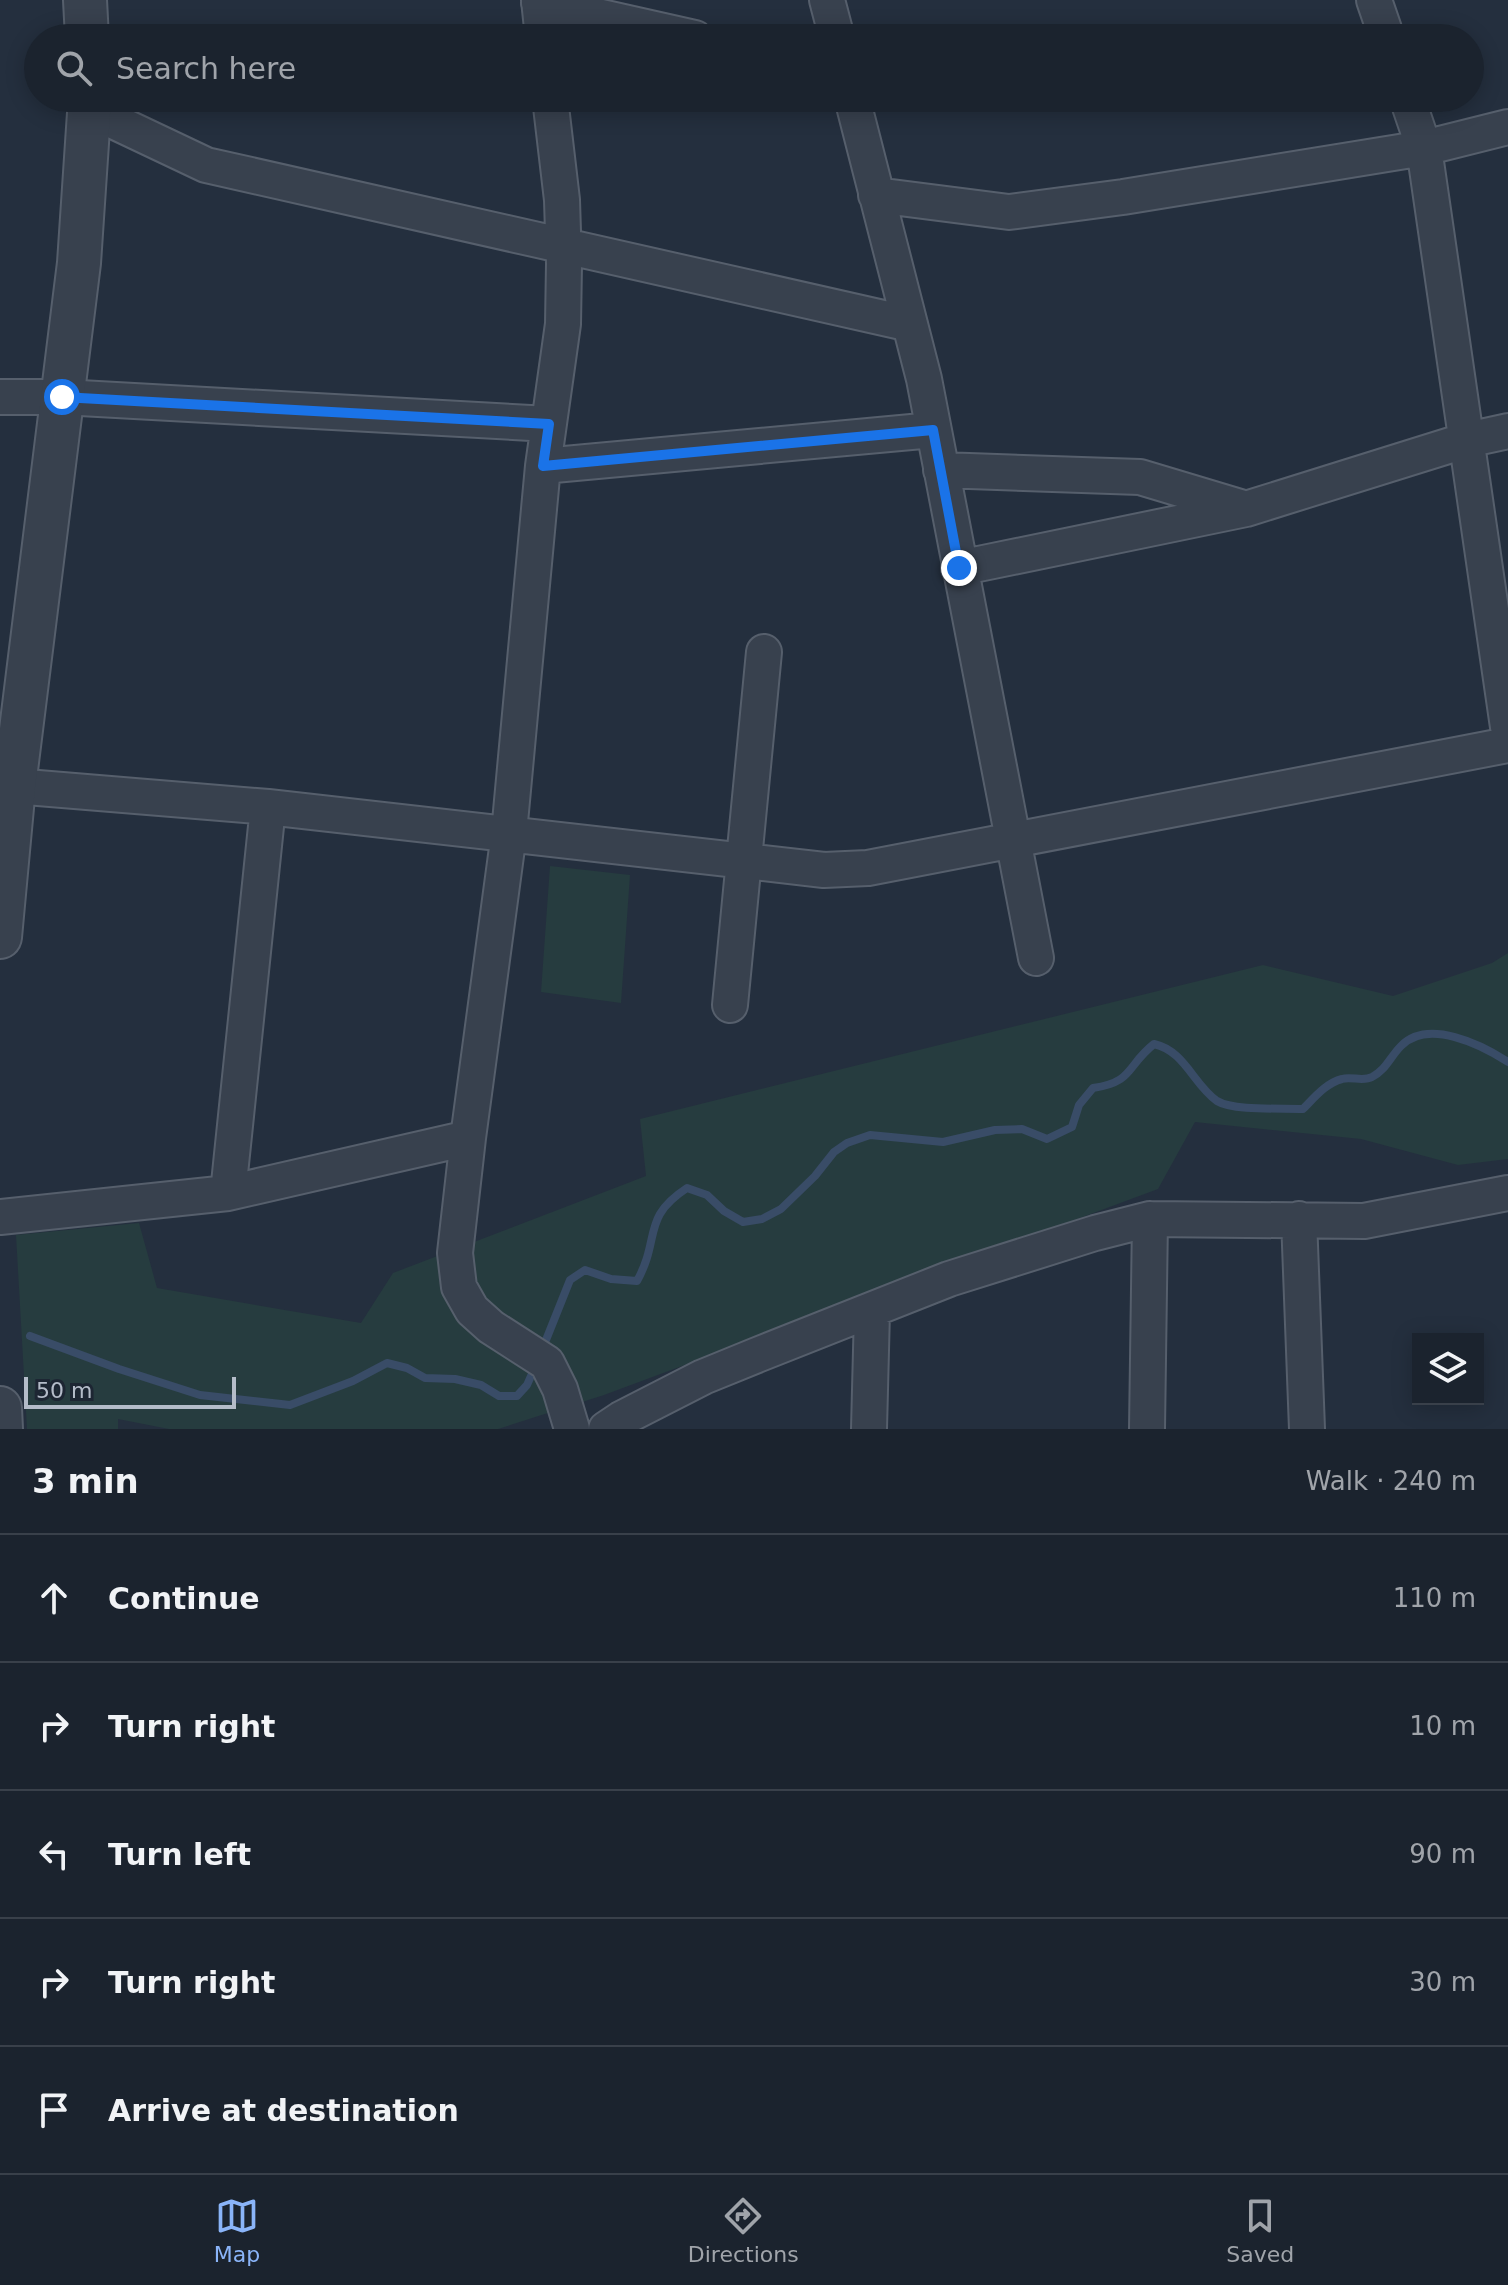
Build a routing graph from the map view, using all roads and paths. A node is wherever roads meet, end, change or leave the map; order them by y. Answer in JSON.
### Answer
{"nodes":[{"id":1,"x":85,"y":0,"type":"edge"},
{"id":2,"x":827,"y":0,"type":"edge"},
{"id":3,"x":1374,"y":0,"type":"edge"},
{"id":4,"x":539,"y":2,"type":"edge"},
{"id":5,"x":86,"y":24,"type":"edge"},
{"id":6,"x":541,"y":24,"type":"edge"},
{"id":7,"x":634,"y":24,"type":"edge"},
{"id":8,"x":833,"y":24,"type":"edge"},
{"id":9,"x":1382,"y":24,"type":"edge"},
{"id":10,"x":89,"y":112,"type":"edge"},
{"id":11,"x":105,"y":112,"type":"edge"},
{"id":12,"x":552,"y":112,"type":"edge"},
{"id":13,"x":855,"y":112,"type":"edge"},
{"id":14,"x":1412,"y":112,"type":"edge"},
{"id":15,"x":1508,"y":127,"type":"edge"},
{"id":16,"x":1424,"y":148,"type":"junction"},
{"id":17,"x":876,"y":195,"type":"junction"},
{"id":18,"x":564,"y":246,"type":"junction"},
{"id":19,"x":910,"y":324,"type":"junction"},
{"id":20,"x":0,"y":397,"type":"edge"},
{"id":21,"x":62,"y":397,"type":"junction"},
{"id":22,"x":549,"y":424,"type":"junction"},
{"id":23,"x":933,"y":430,"type":"junction"},
{"id":24,"x":1508,"y":431,"type":"edge"},
{"id":25,"x":1467,"y":440,"type":"junction"},
{"id":26,"x":543,"y":466,"type":"junction"},
{"id":27,"x":941,"y":470,"type":"junction"},
{"id":28,"x":1246,"y":509,"type":"junction"},
{"id":29,"x":959,"y":568,"type":"junction"},
{"id":30,"x":764,"y":652,"type":"dead end"},
{"id":31,"x":1508,"y":727,"type":"edge"},
{"id":32,"x":1508,"y":745,"type":"edge"},
{"id":33,"x":14,"y":786,"type":"junction"},
{"id":34,"x":268,"y":807,"type":"junction"},
{"id":35,"x":509,"y":833,"type":"junction"},
{"id":36,"x":1012,"y":841,"type":"junction"},
{"id":37,"x":744,"y":861,"type":"junction"},
{"id":38,"x":0,"y":937,"type":"edge"},
{"id":39,"x":1036,"y":958,"type":"dead end"},
{"id":40,"x":730,"y":1005,"type":"dead end"},
{"id":41,"x":468,"y":1138,"type":"junction"},
{"id":42,"x":228,"y":1193,"type":"junction"},
{"id":43,"x":1508,"y":1193,"type":"edge"},
{"id":44,"x":0,"y":1217,"type":"edge"},
{"id":45,"x":1150,"y":1219,"type":"junction"},
{"id":46,"x":1299,"y":1219,"type":"junction"},
{"id":47,"x":872,"y":1311,"type":"junction"},
{"id":48,"x":0,"y":1408,"type":"edge"},
{"id":49,"x":1,"y":1429,"type":"edge"},
{"id":50,"x":572,"y":1429,"type":"edge"},
{"id":51,"x":606,"y":1429,"type":"edge"},
{"id":52,"x":869,"y":1429,"type":"edge"},
{"id":53,"x":1147,"y":1429,"type":"edge"},
{"id":54,"x":1307,"y":1429,"type":"edge"}],
"edges":[{"from":1,"to":5,"type":"street"},
{"from":2,"to":8,"type":"street"},
{"from":3,"to":9,"type":"street"},
{"from":4,"to":6,"type":"street"},
{"from":4,"to":7,"type":"street"},
{"from":10,"to":21,"type":"street"},
{"from":11,"to":18,"type":"street"},
{"from":12,"to":18,"type":"street"},
{"from":13,"to":17,"type":"street"},
{"from":14,"to":16,"type":"street"},
{"from":15,"to":16,"type":"street"},
{"from":16,"to":17,"type":"street"},
{"from":16,"to":25,"type":"street"},
{"from":17,"to":19,"type":"street"},
{"from":18,"to":19,"type":"street"},
{"from":18,"to":22,"type":"street"},
{"from":19,"to":23,"type":"street"},
{"from":20,"to":21,"type":"street"},
{"from":21,"to":22,"type":"street"},
{"from":21,"to":33,"type":"street"},
{"from":22,"to":26,"type":"street"},
{"from":23,"to":26,"type":"street"},
{"from":23,"to":27,"type":"street"},
{"from":24,"to":25,"type":"street"},
{"from":25,"to":28,"type":"street"},
{"from":25,"to":31,"type":"street"},
{"from":26,"to":35,"type":"street"},
{"from":27,"to":28,"type":"street"},
{"from":27,"to":29,"type":"street"},
{"from":28,"to":29,"type":"street"},
{"from":29,"to":36,"type":"street"},
{"from":30,"to":37,"type":"street"},
{"from":32,"to":36,"type":"street"},
{"from":33,"to":34,"type":"street"},
{"from":33,"to":38,"type":"street"},
{"from":34,"to":35,"type":"street"},
{"from":34,"to":42,"type":"street"},
{"from":35,"to":37,"type":"street"},
{"from":35,"to":41,"type":"street"},
{"from":36,"to":37,"type":"street"},
{"from":36,"to":39,"type":"street"},
{"from":37,"to":40,"type":"street"},
{"from":41,"to":42,"type":"street"},
{"from":41,"to":50,"type":"street"},
{"from":42,"to":44,"type":"street"},
{"from":43,"to":46,"type":"street"},
{"from":45,"to":46,"type":"street"},
{"from":45,"to":47,"type":"street"},
{"from":45,"to":53,"type":"street"},
{"from":46,"to":54,"type":"street"},
{"from":47,"to":51,"type":"street"},
{"from":47,"to":52,"type":"street"},
{"from":48,"to":49,"type":"street"}]}
